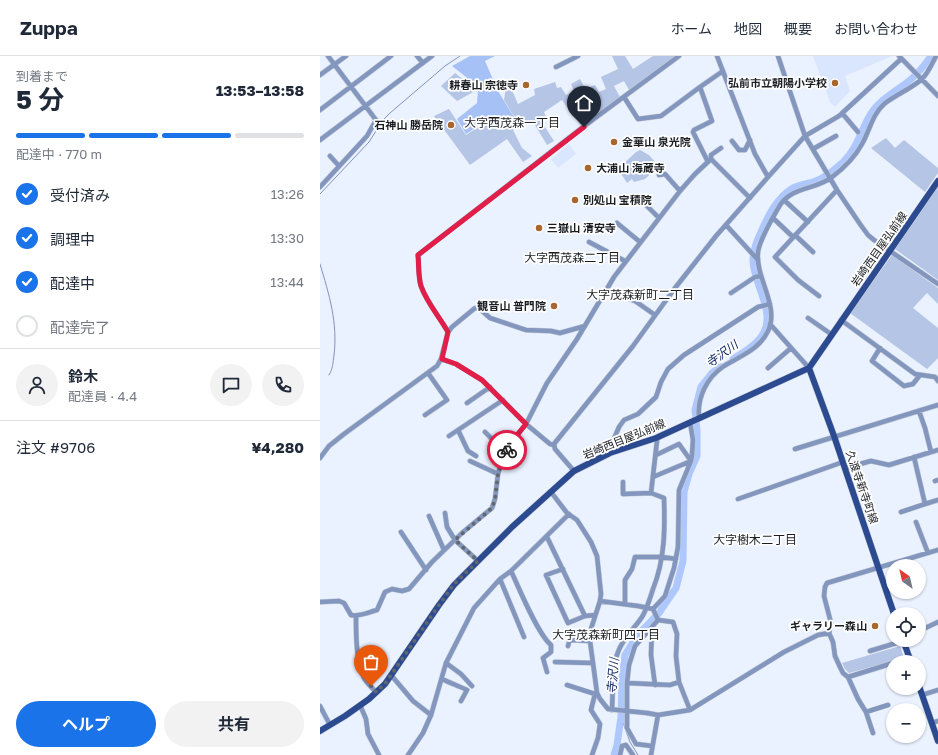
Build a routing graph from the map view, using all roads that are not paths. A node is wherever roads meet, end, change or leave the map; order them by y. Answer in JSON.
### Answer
{"nodes":[{"id":1,"x":328,"y":56,"type":"edge"},
{"id":2,"x":346,"y":56,"type":"edge"},
{"id":3,"x":391,"y":56,"type":"edge"},
{"id":4,"x":418,"y":56,"type":"edge"},
{"id":5,"x":432,"y":56,"type":"edge"},
{"id":6,"x":578,"y":56,"type":"edge"},
{"id":7,"x":679,"y":56,"type":"edge"},
{"id":8,"x":718,"y":56,"type":"edge"},
{"id":9,"x":778,"y":56,"type":"edge"},
{"id":10,"x":936,"y":56,"type":"edge"},
{"id":11,"x":900,"y":57,"type":"edge"},
{"id":12,"x":423,"y":63,"type":"junction"},
{"id":13,"x":334,"y":65,"type":"junction"},
{"id":14,"x":556,"y":67,"type":"dead end"},
{"id":15,"x":723,"y":71,"type":"junction"},
{"id":16,"x":320,"y":75,"type":"edge"},
{"id":17,"x":920,"y":79,"type":"junction"},
{"id":18,"x":351,"y":87,"type":"junction"},
{"id":19,"x":700,"y":87,"type":"junction"},
{"id":20,"x":938,"y":96,"type":"edge"},
{"id":21,"x":624,"y":97,"type":"junction"},
{"id":22,"x":366,"y":106,"type":"junction"},
{"id":23,"x":320,"y":110,"type":"edge"},
{"id":24,"x":842,"y":113,"type":"junction"},
{"id":25,"x":858,"y":132,"type":"dead end"},
{"id":26,"x":805,"y":136,"type":"junction"},
{"id":27,"x":836,"y":136,"type":"dead end"},
{"id":28,"x":320,"y":140,"type":"edge"},
{"id":29,"x":750,"y":140,"type":"junction"},
{"id":30,"x":732,"y":141,"type":"dead end"},
{"id":31,"x":721,"y":148,"type":"dead end"},
{"id":32,"x":813,"y":149,"type":"junction"},
{"id":33,"x":330,"y":156,"type":"dead end"},
{"id":34,"x":709,"y":161,"type":"junction"},
{"id":35,"x":339,"y":166,"type":"junction"},
{"id":36,"x":659,"y":175,"type":"dead end"},
{"id":37,"x":768,"y":177,"type":"junction"},
{"id":38,"x":830,"y":178,"type":"junction"},
{"id":39,"x":938,"y":181,"type":"edge"},
{"id":40,"x":320,"y":188,"type":"edge"},
{"id":41,"x":837,"y":190,"type":"junction"},
{"id":42,"x":680,"y":192,"type":"junction"},
{"id":43,"x":750,"y":198,"type":"junction"},
{"id":44,"x":640,"y":199,"type":"dead end"},
{"id":45,"x":784,"y":200,"type":"junction"},
{"id":46,"x":659,"y":218,"type":"junction"},
{"id":47,"x":773,"y":218,"type":"junction"},
{"id":48,"x":808,"y":222,"type":"junction"},
{"id":49,"x":617,"y":223,"type":"dead end"},
{"id":50,"x":726,"y":225,"type":"junction"},
{"id":51,"x":794,"y":236,"type":"junction"},
{"id":52,"x":589,"y":242,"type":"dead end"},
{"id":53,"x":640,"y":242,"type":"junction"},
{"id":54,"x":890,"y":250,"type":"junction"},
{"id":55,"x":813,"y":252,"type":"dead end"},
{"id":56,"x":758,"y":260,"type":"junction"},
{"id":57,"x":625,"y":261,"type":"junction"},
{"id":58,"x":761,"y":276,"type":"junction"},
{"id":59,"x":938,"y":284,"type":"edge"},
{"id":60,"x":606,"y":291,"type":"junction"},
{"id":61,"x":731,"y":292,"type":"dead end"},
{"id":62,"x":819,"y":296,"type":"dead end"},
{"id":63,"x":767,"y":304,"type":"junction"},
{"id":64,"x":655,"y":315,"type":"junction"},
{"id":65,"x":808,"y":318,"type":"dead end"},
{"id":66,"x":841,"y":320,"type":"junction"},
{"id":67,"x":770,"y":324,"type":"junction"},
{"id":68,"x":585,"y":326,"type":"junction"},
{"id":69,"x":448,"y":332,"type":"junction"},
{"id":70,"x":831,"y":334,"type":"junction"},
{"id":71,"x":791,"y":348,"type":"junction"},
{"id":72,"x":880,"y":348,"type":"junction"},
{"id":73,"x":442,"y":359,"type":"junction"},
{"id":74,"x":768,"y":368,"type":"dead end"},
{"id":75,"x":809,"y":368,"type":"junction"},
{"id":76,"x":428,"y":373,"type":"junction"},
{"id":77,"x":920,"y":375,"type":"junction"},
{"id":78,"x":938,"y":381,"type":"edge"},
{"id":79,"x":490,"y":387,"type":"junction"},
{"id":80,"x":503,"y":400,"type":"junction"},
{"id":81,"x":467,"y":403,"type":"dead end"},
{"id":82,"x":938,"y":405,"type":"edge"},
{"id":83,"x":919,"y":411,"type":"junction"},
{"id":84,"x":425,"y":415,"type":"dead end"},
{"id":85,"x":694,"y":420,"type":"junction"},
{"id":86,"x":526,"y":424,"type":"junction"},
{"id":87,"x":458,"y":430,"type":"junction"},
{"id":88,"x":485,"y":432,"type":"dead end"},
{"id":89,"x":449,"y":436,"type":"dead end"},
{"id":90,"x":834,"y":436,"type":"junction"},
{"id":91,"x":656,"y":438,"type":"junction"},
{"id":92,"x":554,"y":446,"type":"junction"},
{"id":93,"x":795,"y":449,"type":"dead end"},
{"id":94,"x":938,"y":450,"type":"edge"},
{"id":95,"x":613,"y":452,"type":"junction"},
{"id":96,"x":931,"y":452,"type":"junction"},
{"id":97,"x":506,"y":453,"type":"junction"},
{"id":98,"x":656,"y":455,"type":"junction"},
{"id":99,"x":476,"y":456,"type":"dead end"},
{"id":100,"x":914,"y":457,"type":"junction"},
{"id":101,"x":320,"y":458,"type":"edge"},
{"id":102,"x":470,"y":461,"type":"dead end"},
{"id":103,"x":691,"y":461,"type":"junction"},
{"id":104,"x":844,"y":465,"type":"junction"},
{"id":105,"x":574,"y":472,"type":"junction"},
{"id":106,"x":498,"y":474,"type":"junction"},
{"id":107,"x":653,"y":477,"type":"junction"},
{"id":108,"x":623,"y":482,"type":"dead end"},
{"id":109,"x":551,"y":492,"type":"junction"},
{"id":110,"x":651,"y":494,"type":"junction"},
{"id":111,"x":738,"y":498,"type":"dead end"},
{"id":112,"x":938,"y":500,"type":"edge"},
{"id":113,"x":925,"y":504,"type":"junction"},
{"id":114,"x":901,"y":512,"type":"dead end"},
{"id":115,"x":445,"y":513,"type":"dead end"},
{"id":116,"x":569,"y":514,"type":"junction"},
{"id":117,"x":429,"y":516,"type":"dead end"},
{"id":118,"x":916,"y":522,"type":"dead end"},
{"id":119,"x":401,"y":532,"type":"dead end"},
{"id":120,"x":547,"y":537,"type":"junction"},
{"id":121,"x":455,"y":540,"type":"junction"},
{"id":122,"x":444,"y":550,"type":"junction"},
{"id":123,"x":938,"y":550,"type":"edge"},
{"id":124,"x":928,"y":553,"type":"junction"},
{"id":125,"x":662,"y":557,"type":"junction"},
{"id":126,"x":676,"y":559,"type":"junction"},
{"id":127,"x":478,"y":561,"type":"junction"},
{"id":128,"x":879,"y":568,"type":"junction"},
{"id":129,"x":563,"y":569,"type":"junction"},
{"id":130,"x":426,"y":570,"type":"junction"},
{"id":131,"x":510,"y":571,"type":"junction"},
{"id":132,"x":500,"y":579,"type":"junction"},
{"id":133,"x":600,"y":601,"type":"junction"},
{"id":134,"x":320,"y":602,"type":"edge"},
{"id":135,"x":625,"y":604,"type":"junction"},
{"id":136,"x":646,"y":607,"type":"junction"},
{"id":137,"x":892,"y":607,"type":"edge"},
{"id":138,"x":653,"y":610,"type":"junction"},
{"id":139,"x":595,"y":615,"type":"junction"},
{"id":140,"x":585,"y":616,"type":"junction"},
{"id":141,"x":356,"y":617,"type":"junction"},
{"id":142,"x":658,"y":619,"type":"junction"},
{"id":143,"x":938,"y":622,"type":"edge"},
{"id":144,"x":652,"y":627,"type":"junction"},
{"id":145,"x":926,"y":628,"type":"edge"},
{"id":146,"x":829,"y":633,"type":"junction"},
{"id":147,"x":524,"y":637,"type":"dead end"},
{"id":148,"x":590,"y":641,"type":"junction"},
{"id":149,"x":568,"y":646,"type":"dead end"},
{"id":150,"x":886,"y":646,"type":"edge"},
{"id":151,"x":870,"y":651,"type":"dead end"},
{"id":152,"x":555,"y":662,"type":"dead end"},
{"id":153,"x":446,"y":663,"type":"junction"},
{"id":154,"x":593,"y":663,"type":"junction"},
{"id":155,"x":886,"y":665,"type":"edge"},
{"id":156,"x":547,"y":672,"type":"dead end"},
{"id":157,"x":392,"y":676,"type":"junction"},
{"id":158,"x":848,"y":677,"type":"junction"},
{"id":159,"x":442,"y":679,"type":"junction"},
{"id":160,"x":679,"y":682,"type":"junction"},
{"id":161,"x":627,"y":683,"type":"junction"},
{"id":162,"x":567,"y":685,"type":"dead end"},
{"id":163,"x":655,"y":685,"type":"junction"},
{"id":164,"x":472,"y":686,"type":"dead end"},
{"id":165,"x":938,"y":690,"type":"edge"},
{"id":166,"x":376,"y":692,"type":"junction"},
{"id":167,"x":596,"y":693,"type":"junction"},
{"id":168,"x":926,"y":694,"type":"edge"},
{"id":169,"x":922,"y":695,"type":"edge"},
{"id":170,"x":461,"y":701,"type":"dead end"},
{"id":171,"x":360,"y":705,"type":"junction"},
{"id":172,"x":320,"y":706,"type":"edge"},
{"id":173,"x":886,"y":706,"type":"edge"},
{"id":174,"x":614,"y":710,"type":"junction"},
{"id":175,"x":690,"y":710,"type":"junction"},
{"id":176,"x":625,"y":711,"type":"junction"},
{"id":177,"x":866,"y":712,"type":"junction"},
{"id":178,"x":431,"y":715,"type":"junction"},
{"id":179,"x":658,"y":715,"type":"junction"},
{"id":180,"x":935,"y":722,"type":"edge"},
{"id":181,"x":330,"y":725,"type":"junction"},
{"id":182,"x":320,"y":731,"type":"edge"},
{"id":183,"x":873,"y":732,"type":"dead end"},
{"id":184,"x":938,"y":741,"type":"edge"},
{"id":185,"x":652,"y":746,"type":"junction"},
{"id":186,"x":379,"y":755,"type":"edge"},
{"id":187,"x":408,"y":755,"type":"edge"},
{"id":188,"x":592,"y":755,"type":"edge"},
{"id":189,"x":620,"y":755,"type":"edge"},
{"id":190,"x":633,"y":755,"type":"edge"},
{"id":191,"x":651,"y":755,"type":"edge"}],
"edges":[{"from":1,"to":13,"type":"street"},
{"from":2,"to":13,"type":"street"},
{"from":3,"to":18,"type":"street"},
{"from":4,"to":12,"type":"street"},
{"from":5,"to":12,"type":"street"},
{"from":6,"to":14,"type":"street"},
{"from":7,"to":21,"type":"street"},
{"from":8,"to":15,"type":"street"},
{"from":9,"to":26,"type":"street"},
{"from":10,"to":17,"type":"street"},
{"from":11,"to":17,"type":"street"},
{"from":11,"to":24,"type":"street"},
{"from":12,"to":22,"type":"street"},
{"from":13,"to":16,"type":"street"},
{"from":13,"to":18,"type":"street"},
{"from":15,"to":19,"type":"street"},
{"from":15,"to":29,"type":"street"},
{"from":17,"to":20,"type":"street"},
{"from":17,"to":38,"type":"street"},
{"from":18,"to":22,"type":"street"},
{"from":18,"to":23,"type":"street"},
{"from":19,"to":21,"type":"street"},
{"from":19,"to":34,"type":"street"},
{"from":21,"to":69,"type":"street"},
{"from":22,"to":28,"type":"street"},
{"from":22,"to":35,"type":"street"},
{"from":24,"to":25,"type":"street"},
{"from":24,"to":26,"type":"street"},
{"from":26,"to":32,"type":"street"},
{"from":26,"to":37,"type":"street"},
{"from":27,"to":32,"type":"street"},
{"from":29,"to":30,"type":"street"},
{"from":29,"to":37,"type":"street"},
{"from":31,"to":34,"type":"street"},
{"from":32,"to":38,"type":"street"},
{"from":33,"to":35,"type":"street"},
{"from":34,"to":42,"type":"street"},
{"from":34,"to":43,"type":"street"},
{"from":35,"to":40,"type":"street"},
{"from":36,"to":42,"type":"street"},
{"from":37,"to":43,"type":"street"},
{"from":38,"to":41,"type":"street"},
{"from":38,"to":45,"type":"street"},
{"from":39,"to":54,"type":"main road","name":"岩崎西目屋弘前線"},
{"from":41,"to":48,"type":"street"},
{"from":41,"to":54,"type":"street"},
{"from":42,"to":46,"type":"street"},
{"from":43,"to":50,"type":"street"},
{"from":44,"to":46,"type":"street"},
{"from":45,"to":47,"type":"street"},
{"from":45,"to":48,"type":"street"},
{"from":46,"to":53,"type":"street"},
{"from":47,"to":51,"type":"street"},
{"from":47,"to":56,"type":"street"},
{"from":48,"to":51,"type":"street"},
{"from":49,"to":53,"type":"street"},
{"from":50,"to":56,"type":"street"},
{"from":50,"to":64,"type":"street"},
{"from":51,"to":55,"type":"street"},
{"from":51,"to":62,"type":"street"},
{"from":52,"to":57,"type":"street"},
{"from":53,"to":57,"type":"street"},
{"from":54,"to":59,"type":"street"},
{"from":54,"to":66,"type":"main road","name":"岩崎西目屋弘前線"},
{"from":56,"to":58,"type":"street"},
{"from":57,"to":60,"type":"street"},
{"from":58,"to":61,"type":"street"},
{"from":58,"to":63,"type":"street"},
{"from":60,"to":64,"type":"street"},
{"from":60,"to":68,"type":"street"},
{"from":63,"to":67,"type":"street"},
{"from":63,"to":95,"type":"street"},
{"from":64,"to":92,"type":"street"},
{"from":65,"to":70,"type":"street"},
{"from":66,"to":70,"type":"main road","name":"岩崎西目屋弘前線"},
{"from":66,"to":72,"type":"street"},
{"from":67,"to":71,"type":"street"},
{"from":67,"to":85,"type":"street"},
{"from":68,"to":69,"type":"street"},
{"from":68,"to":86,"type":"street"},
{"from":69,"to":73,"type":"street"},
{"from":70,"to":75,"type":"main road","name":"岩崎西目屋弘前線"},
{"from":71,"to":74,"type":"street"},
{"from":71,"to":75,"type":"street"},
{"from":72,"to":77,"type":"street"},
{"from":72,"to":77,"type":"street"},
{"from":73,"to":76,"type":"street"},
{"from":73,"to":79,"type":"street"},
{"from":75,"to":85,"type":"main road","name":"岩崎西目屋弘前線"},
{"from":75,"to":90,"type":"main road","name":"久渡寺新寺町線"},
{"from":76,"to":84,"type":"street"},
{"from":76,"to":101,"type":"street"},
{"from":77,"to":78,"type":"street"},
{"from":79,"to":80,"type":"street"},
{"from":79,"to":81,"type":"street"},
{"from":80,"to":86,"type":"street"},
{"from":80,"to":87,"type":"street"},
{"from":82,"to":83,"type":"street"},
{"from":83,"to":90,"type":"street"},
{"from":83,"to":96,"type":"street"},
{"from":85,"to":91,"type":"main road","name":"岩崎西目屋弘前線"},
{"from":85,"to":103,"type":"street"},
{"from":86,"to":92,"type":"street"},
{"from":86,"to":97,"type":"street"},
{"from":87,"to":89,"type":"street"},
{"from":87,"to":99,"type":"street"},
{"from":88,"to":97,"type":"street"},
{"from":90,"to":93,"type":"street"},
{"from":90,"to":104,"type":"main road","name":"久渡寺新寺町線"},
{"from":91,"to":95,"type":"main road","name":"岩崎西目屋弘前線"},
{"from":91,"to":98,"type":"street"},
{"from":92,"to":105,"type":"street"},
{"from":94,"to":96,"type":"street"},
{"from":95,"to":105,"type":"main road","name":"岩崎西目屋弘前線"},
{"from":96,"to":100,"type":"street"},
{"from":97,"to":106,"type":"street"},
{"from":98,"to":103,"type":"street"},
{"from":98,"to":107,"type":"street"},
{"from":100,"to":104,"type":"street"},
{"from":100,"to":113,"type":"street"},
{"from":102,"to":106,"type":"street"},
{"from":103,"to":107,"type":"street"},
{"from":103,"to":126,"type":"street"},
{"from":104,"to":111,"type":"street"},
{"from":104,"to":128,"type":"main road","name":"久渡寺新寺町線"},
{"from":105,"to":109,"type":"main road","name":"岩崎西目屋弘前線"},
{"from":106,"to":121,"type":"street"},
{"from":107,"to":110,"type":"street"},
{"from":108,"to":110,"type":"street"},
{"from":109,"to":116,"type":"street"},
{"from":109,"to":127,"type":"main road","name":"岩崎西目屋弘前線"},
{"from":110,"to":125,"type":"street"},
{"from":112,"to":113,"type":"street"},
{"from":113,"to":114,"type":"street"},
{"from":115,"to":121,"type":"street"},
{"from":116,"to":120,"type":"street"},
{"from":116,"to":133,"type":"street"},
{"from":117,"to":122,"type":"street"},
{"from":118,"to":124,"type":"street"},
{"from":119,"to":130,"type":"street"},
{"from":120,"to":129,"type":"street"},
{"from":120,"to":131,"type":"street"},
{"from":121,"to":122,"type":"street"},
{"from":121,"to":127,"type":"street"},
{"from":122,"to":130,"type":"street"},
{"from":123,"to":124,"type":"street"},
{"from":124,"to":128,"type":"street"},
{"from":125,"to":126,"type":"street"},
{"from":125,"to":135,"type":"street"},
{"from":125,"to":136,"type":"street"},
{"from":126,"to":138,"type":"street"},
{"from":127,"to":157,"type":"main road","name":"岩崎西目屋弘前線"},
{"from":128,"to":137,"type":"main road","name":"久渡寺新寺町線"},
{"from":128,"to":146,"type":"street"},
{"from":129,"to":140,"type":"street"},
{"from":129,"to":140,"type":"street"},
{"from":130,"to":141,"type":"street"},
{"from":131,"to":132,"type":"street"},
{"from":131,"to":156,"type":"street"},
{"from":132,"to":147,"type":"street"},
{"from":132,"to":153,"type":"street"},
{"from":133,"to":135,"type":"street"},
{"from":133,"to":139,"type":"street"},
{"from":134,"to":141,"type":"street"},
{"from":135,"to":136,"type":"street"},
{"from":136,"to":138,"type":"street"},
{"from":136,"to":174,"type":"street"},
{"from":138,"to":142,"type":"street"},
{"from":139,"to":140,"type":"street"},
{"from":139,"to":148,"type":"street"},
{"from":141,"to":166,"type":"street"},
{"from":142,"to":144,"type":"street"},
{"from":142,"to":160,"type":"street"},
{"from":143,"to":145,"type":"street"},
{"from":144,"to":161,"type":"street"},
{"from":144,"to":163,"type":"street"},
{"from":146,"to":158,"type":"street"},
{"from":146,"to":175,"type":"street"},
{"from":148,"to":149,"type":"street"},
{"from":148,"to":154,"type":"street"},
{"from":150,"to":151,"type":"street"},
{"from":152,"to":154,"type":"street"},
{"from":153,"to":159,"type":"street"},
{"from":153,"to":164,"type":"street"},
{"from":154,"to":167,"type":"street"},
{"from":155,"to":158,"type":"street"},
{"from":157,"to":166,"type":"main road","name":"岩崎西目屋弘前線"},
{"from":157,"to":178,"type":"street"},
{"from":158,"to":177,"type":"street"},
{"from":159,"to":170,"type":"street"},
{"from":159,"to":178,"type":"street"},
{"from":160,"to":163,"type":"street"},
{"from":160,"to":175,"type":"street"},
{"from":161,"to":163,"type":"street"},
{"from":161,"to":176,"type":"street"},
{"from":162,"to":167,"type":"street"},
{"from":165,"to":168,"type":"street"},
{"from":166,"to":171,"type":"main road","name":"岩崎西目屋弘前線"},
{"from":167,"to":174,"type":"street"},
{"from":167,"to":188,"type":"street"},
{"from":169,"to":180,"type":"main road"},
{"from":171,"to":181,"type":"main road","name":"岩崎西目屋弘前線"},
{"from":171,"to":186,"type":"street"},
{"from":172,"to":181,"type":"street"},
{"from":173,"to":177,"type":"street"},
{"from":174,"to":176,"type":"street"},
{"from":175,"to":179,"type":"street"},
{"from":176,"to":179,"type":"street"},
{"from":176,"to":185,"type":"street"},
{"from":177,"to":183,"type":"street"},
{"from":178,"to":187,"type":"street"},
{"from":179,"to":185,"type":"street"},
{"from":180,"to":184,"type":"main road"},
{"from":181,"to":182,"type":"main road","name":"岩崎西目屋弘前線"},
{"from":185,"to":191,"type":"street"},
{"from":189,"to":190,"type":"street"}]}
